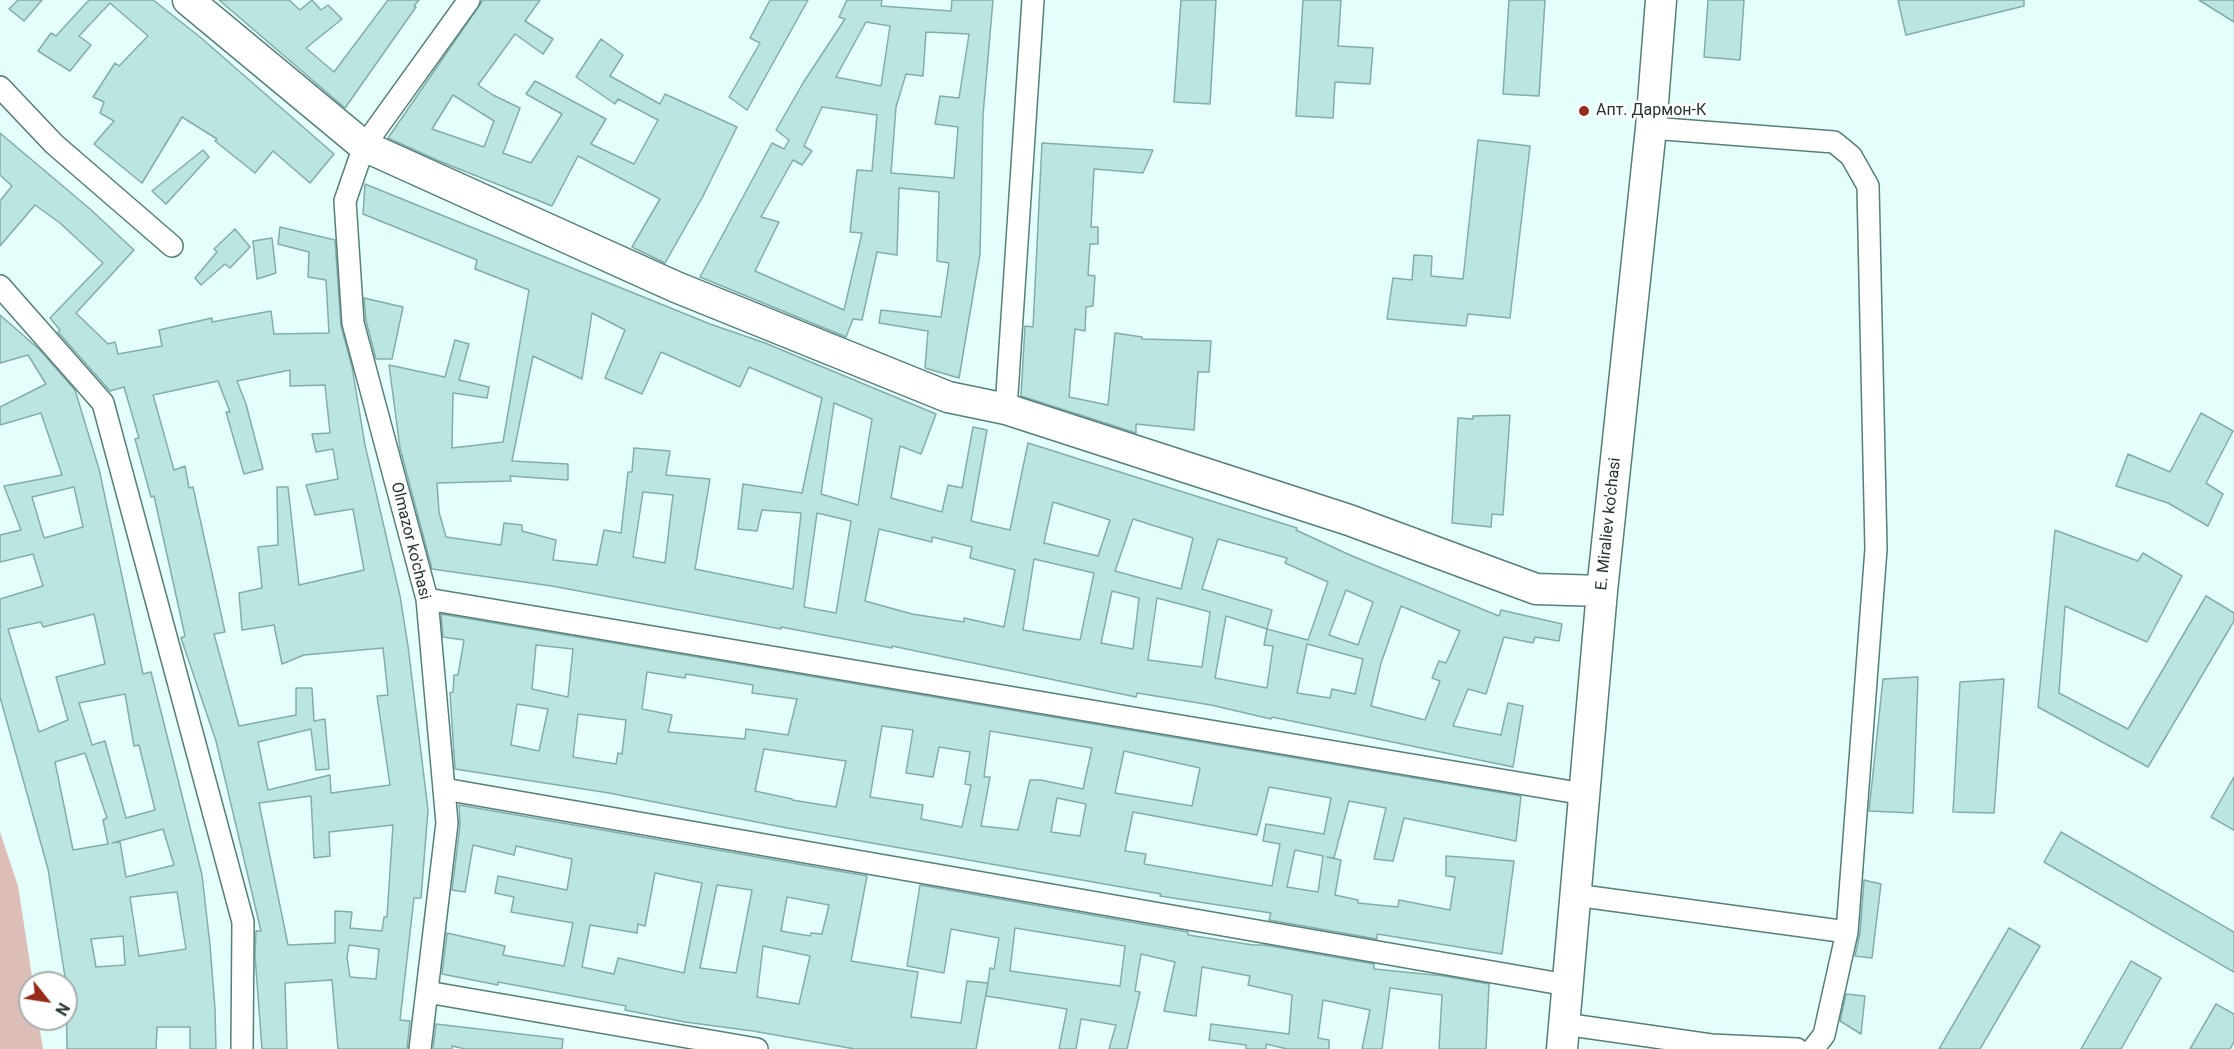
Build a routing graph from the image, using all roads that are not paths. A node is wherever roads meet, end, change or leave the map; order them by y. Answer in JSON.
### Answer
{"nodes":[{"id":1,"x":188,"y":0,"type":"edge"},
{"id":2,"x":469,"y":0,"type":"edge"},
{"id":3,"x":1033,"y":0,"type":"edge"},
{"id":4,"x":1661,"y":0,"type":"edge"},
{"id":5,"x":0,"y":87,"type":"edge"},
{"id":6,"x":1651,"y":128,"type":"junction"},
{"id":7,"x":364,"y":146,"type":"junction"},
{"id":8,"x":172,"y":246,"type":"dead end"},
{"id":9,"x":0,"y":286,"type":"edge"},
{"id":10,"x":1006,"y":409,"type":"junction"},
{"id":11,"x":1602,"y":591,"type":"junction"},
{"id":12,"x":427,"y":599,"type":"junction"},
{"id":13,"x":444,"y":789,"type":"junction"},
{"id":14,"x":1584,"y":794,"type":"junction"},
{"id":15,"x":1575,"y":895,"type":"junction"},
{"id":16,"x":1847,"y":932,"type":"junction"},
{"id":17,"x":1567,"y":985,"type":"junction"},
{"id":18,"x":427,"y":992,"type":"junction"},
{"id":19,"x":1563,"y":1037,"type":"edge"},
{"id":20,"x":1710,"y":1047,"type":"edge"},
{"id":21,"x":242,"y":1049,"type":"edge"},
{"id":22,"x":420,"y":1049,"type":"edge"},
{"id":23,"x":757,"y":1049,"type":"edge"},
{"id":24,"x":1797,"y":1049,"type":"edge"},
{"id":25,"x":1813,"y":1049,"type":"edge"}],
"edges":[{"from":1,"to":7,"type":"street"},
{"from":2,"to":7,"type":"street","name":"Olmazor ko'chasi"},
{"from":3,"to":10,"type":"street"},
{"from":4,"to":6,"type":"street","name":"E. Miraliev ko'chasi"},
{"from":5,"to":8,"type":"street"},
{"from":6,"to":11,"type":"street","name":"E. Miraliev ko'chasi"},
{"from":6,"to":16,"type":"street"},
{"from":7,"to":10,"type":"street"},
{"from":7,"to":12,"type":"street","name":"Olmazor ko'chasi"},
{"from":9,"to":21,"type":"street"},
{"from":10,"to":11,"type":"street"},
{"from":11,"to":14,"type":"street","name":"E. Miraliev ko'chasi"},
{"from":12,"to":13,"type":"street","name":"Olmazor ko'chasi"},
{"from":12,"to":14,"type":"street"},
{"from":13,"to":17,"type":"street"},
{"from":13,"to":18,"type":"street","name":"Olmazor ko'chasi"},
{"from":14,"to":15,"type":"street","name":"E. Miraliev ko'chasi"},
{"from":15,"to":16,"type":"street"},
{"from":15,"to":17,"type":"street","name":"E. Miraliev ko'chasi"},
{"from":16,"to":25,"type":"street"},
{"from":17,"to":19,"type":"street","name":"E. Miraliev ko'chasi"},
{"from":18,"to":22,"type":"street","name":"Olmazor ko'chasi"},
{"from":18,"to":23,"type":"street"},
{"from":19,"to":20,"type":"street"},
{"from":20,"to":24,"type":"street"}]}
